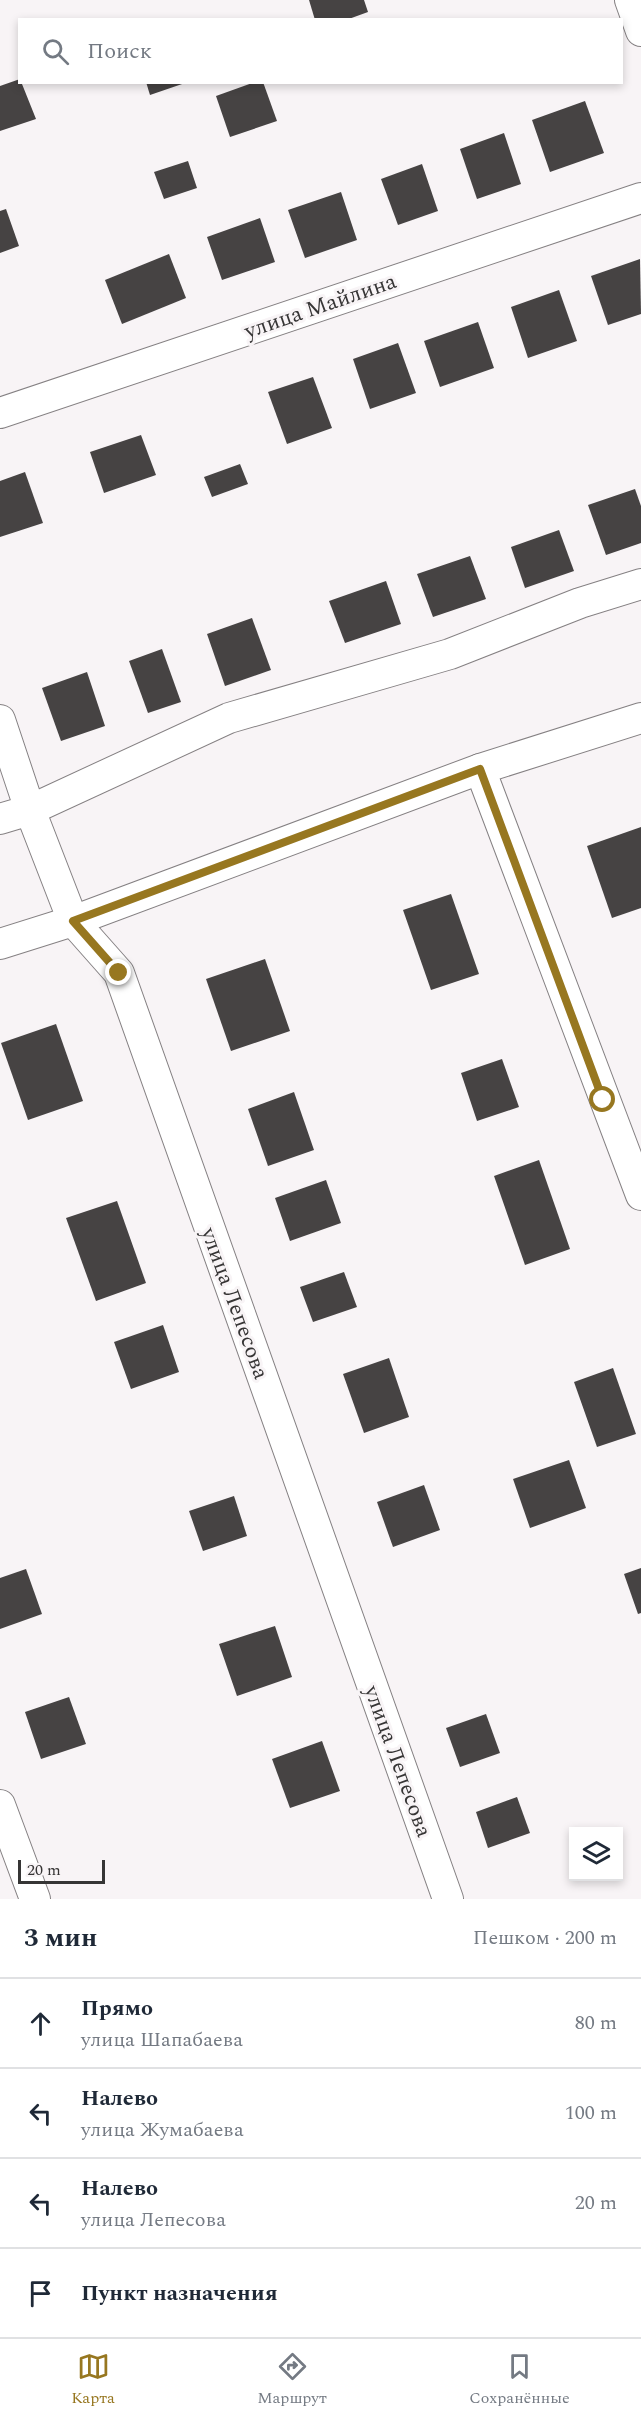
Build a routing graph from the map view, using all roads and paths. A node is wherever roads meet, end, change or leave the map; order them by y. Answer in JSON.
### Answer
{"nodes":[{"id":1,"x":630,"y":0,"type":"edge"},
{"id":2,"x":641,"y":31,"type":"edge"},
{"id":3,"x":641,"y":198,"type":"edge"},
{"id":4,"x":0,"y":413,"type":"edge"},
{"id":5,"x":641,"y":584,"type":"edge"},
{"id":6,"x":641,"y":718,"type":"edge"},
{"id":7,"x":0,"y":720,"type":"edge"},
{"id":8,"x":480,"y":769,"type":"junction"},
{"id":9,"x":30,"y":810,"type":"junction"},
{"id":10,"x":0,"y":819,"type":"edge"},
{"id":11,"x":73,"y":921,"type":"junction"},
{"id":12,"x":0,"y":944,"type":"edge"},
{"id":13,"x":641,"y":1195,"type":"edge"},
{"id":14,"x":0,"y":1804,"type":"edge"},
{"id":15,"x":35,"y":1899,"type":"edge"},
{"id":16,"x":448,"y":1899,"type":"edge"}],
"edges":[{"from":1,"to":2,"type":"street"},
{"from":3,"to":4,"type":"street","name":"улица Майлина"},
{"from":5,"to":9,"type":"street"},
{"from":6,"to":8,"type":"street"},
{"from":7,"to":9,"type":"street","name":"улица Лепесова"},
{"from":8,"to":11,"type":"street"},
{"from":8,"to":13,"type":"street"},
{"from":9,"to":10,"type":"street"},
{"from":9,"to":11,"type":"street","name":"улица Лепесова"},
{"from":11,"to":12,"type":"street"},
{"from":11,"to":16,"type":"street","name":"улица Лепесова"},
{"from":14,"to":15,"type":"street"}]}
